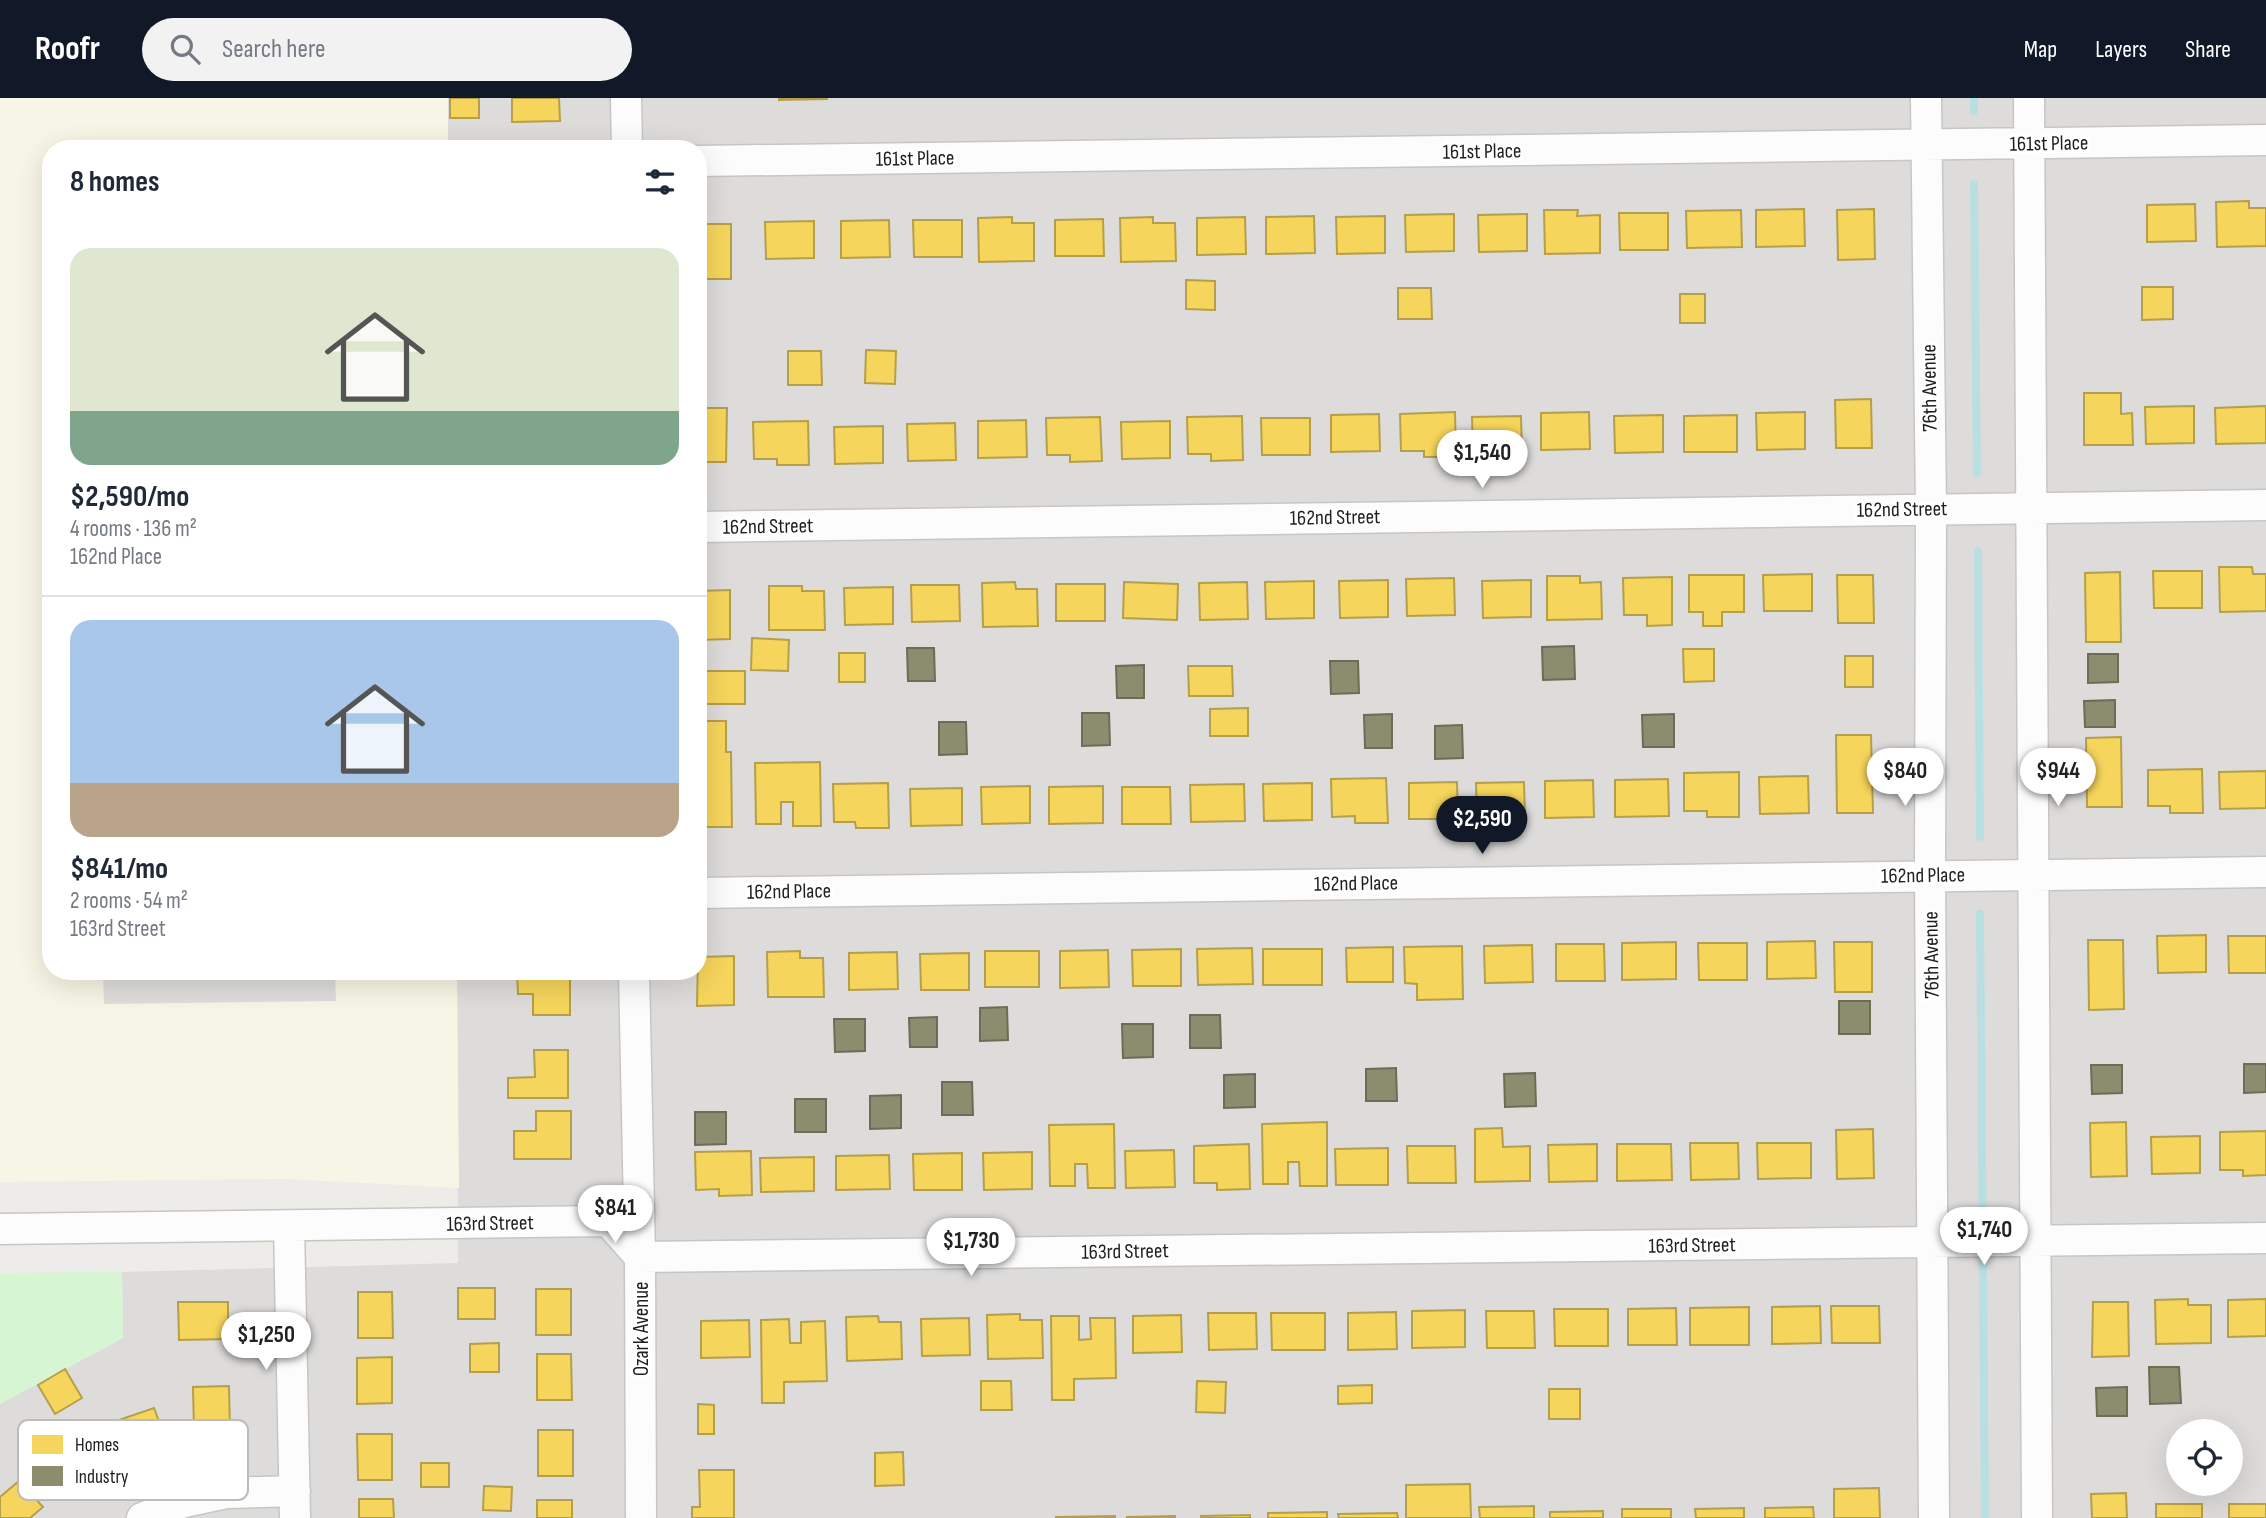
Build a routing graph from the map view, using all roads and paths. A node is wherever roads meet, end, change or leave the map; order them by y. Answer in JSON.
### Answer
{"nodes":[{"id":1,"x":626,"y":98,"type":"edge"},
{"id":2,"x":1926,"y":98,"type":"edge"},
{"id":3,"x":2029,"y":98,"type":"edge"},
{"id":4,"x":627,"y":140,"type":"edge"},
{"id":5,"x":2266,"y":140,"type":"edge"},
{"id":6,"x":2030,"y":143,"type":"junction"},
{"id":7,"x":1926,"y":145,"type":"junction"},
{"id":8,"x":707,"y":161,"type":"edge"},
{"id":9,"x":2266,"y":505,"type":"edge"},
{"id":10,"x":1931,"y":508,"type":"junction"},
{"id":11,"x":2032,"y":508,"type":"junction"},
{"id":12,"x":707,"y":527,"type":"edge"},
{"id":13,"x":2266,"y":872,"type":"edge"},
{"id":14,"x":1930,"y":875,"type":"junction"},
{"id":15,"x":2033,"y":875,"type":"junction"},
{"id":16,"x":707,"y":893,"type":"edge"},
{"id":17,"x":634,"y":980,"type":"edge"},
{"id":18,"x":289,"y":1226,"type":"junction"},
{"id":19,"x":0,"y":1229,"type":"edge"},
{"id":20,"x":2266,"y":1238,"type":"edge"},
{"id":21,"x":2023,"y":1241,"type":"junction"},
{"id":22,"x":1945,"y":1242,"type":"junction"},
{"id":23,"x":640,"y":1257,"type":"junction"},
{"id":24,"x":248,"y":1497,"type":"edge"},
{"id":25,"x":193,"y":1500,"type":"edge"},
{"id":26,"x":295,"y":1504,"type":"edge"},
{"id":27,"x":142,"y":1518,"type":"edge"},
{"id":28,"x":641,"y":1518,"type":"edge"},
{"id":29,"x":1934,"y":1518,"type":"edge"},
{"id":30,"x":2037,"y":1518,"type":"edge"}],
"edges":[{"from":1,"to":4,"type":"street"},
{"from":2,"to":7,"type":"street","name":"76th Avenue"},
{"from":3,"to":6,"type":"street"},
{"from":5,"to":6,"type":"street","name":"161st Place"},
{"from":6,"to":7,"type":"street","name":"161st Place"},
{"from":6,"to":11,"type":"street"},
{"from":7,"to":8,"type":"street","name":"161st Place"},
{"from":7,"to":10,"type":"street","name":"76th Avenue"},
{"from":9,"to":11,"type":"street","name":"162nd Street"},
{"from":10,"to":11,"type":"street","name":"162nd Street"},
{"from":10,"to":12,"type":"street","name":"162nd Street"},
{"from":10,"to":14,"type":"street","name":"76th Avenue"},
{"from":11,"to":15,"type":"street"},
{"from":13,"to":15,"type":"street","name":"162nd Place"},
{"from":14,"to":15,"type":"street","name":"162nd Place"},
{"from":14,"to":16,"type":"street","name":"162nd Place"},
{"from":14,"to":22,"type":"street","name":"76th Avenue"},
{"from":15,"to":21,"type":"street"},
{"from":17,"to":23,"type":"street","name":"Ozark Avenue"},
{"from":18,"to":19,"type":"street","name":"163rd Street"},
{"from":18,"to":23,"type":"street","name":"163rd Street"},
{"from":18,"to":26,"type":"street"},
{"from":20,"to":21,"type":"street","name":"163rd Street"},
{"from":21,"to":22,"type":"street","name":"163rd Street"},
{"from":21,"to":30,"type":"street"},
{"from":22,"to":23,"type":"street","name":"163rd Street"},
{"from":22,"to":29,"type":"street","name":"76th Avenue"},
{"from":23,"to":28,"type":"street","name":"Ozark Avenue"},
{"from":24,"to":26,"type":"street"},
{"from":25,"to":27,"type":"street"}]}
